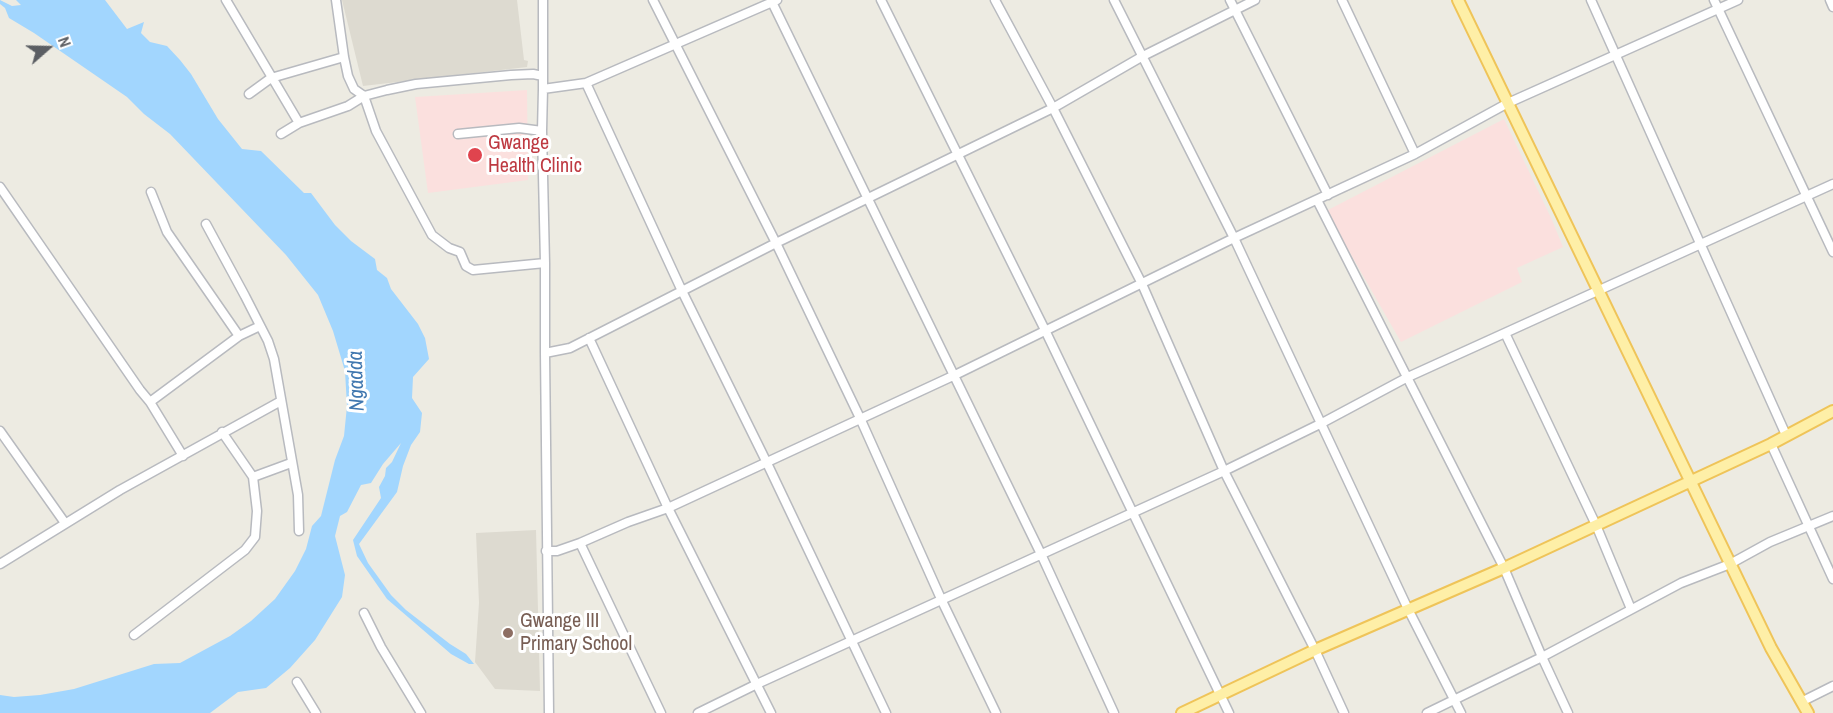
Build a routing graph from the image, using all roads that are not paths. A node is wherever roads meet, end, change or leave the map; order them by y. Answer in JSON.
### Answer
{"nodes":[{"id":1,"x":226,"y":0,"type":"edge"},
{"id":2,"x":336,"y":0,"type":"edge"},
{"id":3,"x":543,"y":0,"type":"edge"},
{"id":4,"x":653,"y":0,"type":"edge"},
{"id":5,"x":881,"y":0,"type":"edge"},
{"id":6,"x":995,"y":0,"type":"edge"},
{"id":7,"x":1114,"y":0,"type":"edge"},
{"id":8,"x":1230,"y":0,"type":"edge"},
{"id":9,"x":1255,"y":0,"type":"edge"},
{"id":10,"x":1342,"y":0,"type":"edge"},
{"id":11,"x":1458,"y":0,"type":"edge"},
{"id":12,"x":1591,"y":0,"type":"edge"},
{"id":13,"x":1714,"y":0,"type":"edge"},
{"id":14,"x":1738,"y":0,"type":"edge"},
{"id":15,"x":1830,"y":0,"type":"edge"},
{"id":16,"x":774,"y":1,"type":"edge"},
{"id":17,"x":1833,"y":7,"type":"edge"},
{"id":18,"x":1235,"y":10,"type":"junction"},
{"id":19,"x":1719,"y":10,"type":"junction"},
{"id":20,"x":675,"y":45,"type":"junction"},
{"id":21,"x":1616,"y":53,"type":"junction"},
{"id":22,"x":1143,"y":56,"type":"junction"},
{"id":23,"x":344,"y":57,"type":"junction"},
{"id":24,"x":543,"y":76,"type":"junction"},
{"id":25,"x":271,"y":78,"type":"junction"},
{"id":26,"x":586,"y":83,"type":"junction"},
{"id":27,"x":543,"y":88,"type":"junction"},
{"id":28,"x":249,"y":94,"type":"dead end"},
{"id":29,"x":364,"y":96,"type":"junction"},
{"id":30,"x":1508,"y":103,"type":"junction"},
{"id":31,"x":1053,"y":108,"type":"junction"},
{"id":32,"x":299,"y":123,"type":"junction"},
{"id":33,"x":542,"y":131,"type":"junction"},
{"id":34,"x":281,"y":134,"type":"dead end"},
{"id":35,"x":458,"y":134,"type":"dead end"},
{"id":36,"x":1415,"y":154,"type":"junction"},
{"id":37,"x":957,"y":155,"type":"junction"},
{"id":38,"x":1833,"y":184,"type":"edge"},
{"id":39,"x":0,"y":187,"type":"edge"},
{"id":40,"x":151,"y":192,"type":"dead end"},
{"id":41,"x":1328,"y":195,"type":"junction"},
{"id":42,"x":1808,"y":196,"type":"junction"},
{"id":43,"x":868,"y":197,"type":"junction"},
{"id":44,"x":1317,"y":200,"type":"junction"},
{"id":45,"x":206,"y":224,"type":"dead end"},
{"id":46,"x":1234,"y":238,"type":"junction"},
{"id":47,"x":776,"y":243,"type":"junction"},
{"id":48,"x":1699,"y":244,"type":"junction"},
{"id":49,"x":1833,"y":252,"type":"edge"},
{"id":50,"x":545,"y":263,"type":"junction"},
{"id":51,"x":1142,"y":284,"type":"junction"},
{"id":52,"x":1598,"y":290,"type":"junction"},
{"id":53,"x":682,"y":291,"type":"junction"},
{"id":54,"x":260,"y":326,"type":"junction"},
{"id":55,"x":1045,"y":330,"type":"junction"},
{"id":56,"x":1504,"y":333,"type":"junction"},
{"id":57,"x":239,"y":336,"type":"junction"},
{"id":58,"x":589,"y":338,"type":"junction"},
{"id":59,"x":545,"y":353,"type":"junction"},
{"id":60,"x":955,"y":375,"type":"junction"},
{"id":61,"x":1408,"y":377,"type":"junction"},
{"id":62,"x":281,"y":401,"type":"junction"},
{"id":63,"x":150,"y":402,"type":"junction"},
{"id":64,"x":1833,"y":411,"type":"edge"},
{"id":65,"x":860,"y":418,"type":"junction"},
{"id":66,"x":1322,"y":423,"type":"junction"},
{"id":67,"x":0,"y":431,"type":"edge"},
{"id":68,"x":222,"y":432,"type":"junction"},
{"id":69,"x":1786,"y":435,"type":"junction"},
{"id":70,"x":1771,"y":444,"type":"junction"},
{"id":71,"x":183,"y":456,"type":"junction"},
{"id":72,"x":766,"y":461,"type":"junction"},
{"id":73,"x":291,"y":463,"type":"junction"},
{"id":74,"x":1224,"y":471,"type":"junction"},
{"id":75,"x":253,"y":477,"type":"junction"},
{"id":76,"x":1690,"y":480,"type":"junction"},
{"id":77,"x":668,"y":508,"type":"junction"},
{"id":78,"x":1131,"y":512,"type":"junction"},
{"id":79,"x":1833,"y":516,"type":"edge"},
{"id":80,"x":65,"y":524,"type":"junction"},
{"id":81,"x":1596,"y":525,"type":"junction"},
{"id":82,"x":1809,"y":525,"type":"junction"},
{"id":83,"x":299,"y":531,"type":"dead end"},
{"id":84,"x":580,"y":543,"type":"junction"},
{"id":85,"x":546,"y":551,"type":"junction"},
{"id":86,"x":1041,"y":554,"type":"junction"},
{"id":87,"x":0,"y":564,"type":"edge"},
{"id":88,"x":1730,"y":564,"type":"junction"},
{"id":89,"x":1504,"y":568,"type":"junction"},
{"id":90,"x":1833,"y":579,"type":"edge"},
{"id":91,"x":942,"y":601,"type":"junction"},
{"id":92,"x":1408,"y":609,"type":"junction"},
{"id":93,"x":1631,"y":609,"type":"junction"},
{"id":94,"x":364,"y":613,"type":"dead end"},
{"id":95,"x":134,"y":635,"type":"dead end"},
{"id":96,"x":851,"y":641,"type":"junction"},
{"id":97,"x":1315,"y":650,"type":"junction"},
{"id":98,"x":1542,"y":657,"type":"junction"},
{"id":99,"x":297,"y":682,"type":"dead end"},
{"id":100,"x":757,"y":684,"type":"junction"},
{"id":101,"x":1833,"y":686,"type":"edge"},
{"id":102,"x":1221,"y":695,"type":"junction"},
{"id":103,"x":1454,"y":700,"type":"junction"},
{"id":104,"x":1801,"y":702,"type":"junction"},
{"id":105,"x":316,"y":713,"type":"edge"},
{"id":106,"x":421,"y":713,"type":"edge"},
{"id":107,"x":549,"y":713,"type":"edge"},
{"id":108,"x":662,"y":713,"type":"edge"},
{"id":109,"x":698,"y":713,"type":"edge"},
{"id":110,"x":771,"y":713,"type":"edge"},
{"id":111,"x":886,"y":713,"type":"edge"},
{"id":112,"x":996,"y":713,"type":"edge"},
{"id":113,"x":1114,"y":713,"type":"edge"},
{"id":114,"x":1182,"y":713,"type":"edge"},
{"id":115,"x":1229,"y":713,"type":"edge"},
{"id":116,"x":1344,"y":713,"type":"edge"},
{"id":117,"x":1427,"y":713,"type":"edge"},
{"id":118,"x":1461,"y":713,"type":"edge"},
{"id":119,"x":1568,"y":713,"type":"edge"},
{"id":120,"x":1808,"y":713,"type":"edge"}],
"edges":[{"from":1,"to":25,"type":"street"},
{"from":2,"to":23,"type":"street"},
{"from":3,"to":24,"type":"street"},
{"from":4,"to":20,"type":"street"},
{"from":5,"to":37,"type":"street"},
{"from":6,"to":31,"type":"street"},
{"from":7,"to":22,"type":"street"},
{"from":8,"to":18,"type":"street"},
{"from":9,"to":18,"type":"street"},
{"from":10,"to":36,"type":"street"},
{"from":11,"to":30,"type":"main road"},
{"from":12,"to":21,"type":"street"},
{"from":13,"to":19,"type":"street"},
{"from":14,"to":19,"type":"street"},
{"from":15,"to":17,"type":"street"},
{"from":16,"to":20,"type":"street"},
{"from":16,"to":43,"type":"street"},
{"from":18,"to":22,"type":"street"},
{"from":18,"to":41,"type":"street"},
{"from":19,"to":21,"type":"street"},
{"from":19,"to":42,"type":"street"},
{"from":20,"to":26,"type":"street"},
{"from":20,"to":47,"type":"street"},
{"from":21,"to":30,"type":"street"},
{"from":21,"to":48,"type":"street"},
{"from":22,"to":31,"type":"street"},
{"from":22,"to":46,"type":"street"},
{"from":23,"to":25,"type":"street"},
{"from":23,"to":29,"type":"street"},
{"from":24,"to":27,"type":"street"},
{"from":24,"to":29,"type":"street"},
{"from":25,"to":28,"type":"street"},
{"from":25,"to":32,"type":"street"},
{"from":26,"to":27,"type":"street"},
{"from":26,"to":53,"type":"street"},
{"from":27,"to":33,"type":"street"},
{"from":29,"to":32,"type":"street"},
{"from":29,"to":50,"type":"street"},
{"from":30,"to":36,"type":"street"},
{"from":30,"to":52,"type":"main road"},
{"from":31,"to":37,"type":"street"},
{"from":31,"to":51,"type":"street"},
{"from":32,"to":34,"type":"street"},
{"from":33,"to":35,"type":"street"},
{"from":33,"to":50,"type":"street"},
{"from":36,"to":41,"type":"street"},
{"from":37,"to":43,"type":"street"},
{"from":37,"to":55,"type":"street"},
{"from":38,"to":42,"type":"street"},
{"from":39,"to":63,"type":"street"},
{"from":40,"to":57,"type":"street"},
{"from":41,"to":44,"type":"street"},
{"from":42,"to":48,"type":"street"},
{"from":42,"to":49,"type":"street"},
{"from":43,"to":47,"type":"street"},
{"from":43,"to":60,"type":"street"},
{"from":44,"to":46,"type":"street"},
{"from":44,"to":61,"type":"street"},
{"from":45,"to":54,"type":"street"},
{"from":46,"to":51,"type":"street"},
{"from":46,"to":66,"type":"street"},
{"from":47,"to":53,"type":"street"},
{"from":47,"to":65,"type":"street"},
{"from":48,"to":52,"type":"street"},
{"from":48,"to":69,"type":"street"},
{"from":50,"to":59,"type":"street"},
{"from":51,"to":55,"type":"street"},
{"from":51,"to":74,"type":"street"},
{"from":52,"to":56,"type":"street"},
{"from":52,"to":76,"type":"main road"},
{"from":53,"to":58,"type":"street"},
{"from":53,"to":72,"type":"street"},
{"from":54,"to":57,"type":"street"},
{"from":54,"to":62,"type":"street"},
{"from":55,"to":60,"type":"street"},
{"from":55,"to":78,"type":"street"},
{"from":56,"to":61,"type":"street"},
{"from":56,"to":81,"type":"street"},
{"from":57,"to":63,"type":"street"},
{"from":58,"to":59,"type":"street"},
{"from":58,"to":77,"type":"street"},
{"from":59,"to":85,"type":"street"},
{"from":60,"to":65,"type":"street"},
{"from":60,"to":86,"type":"street"},
{"from":61,"to":66,"type":"street"},
{"from":61,"to":89,"type":"street"},
{"from":62,"to":68,"type":"street"},
{"from":62,"to":73,"type":"street"},
{"from":63,"to":71,"type":"street"},
{"from":64,"to":69,"type":"main road"},
{"from":65,"to":72,"type":"street"},
{"from":65,"to":91,"type":"street"},
{"from":66,"to":74,"type":"street"},
{"from":66,"to":92,"type":"street"},
{"from":67,"to":80,"type":"street"},
{"from":68,"to":71,"type":"street"},
{"from":68,"to":75,"type":"street"},
{"from":69,"to":70,"type":"main road"},
{"from":70,"to":76,"type":"main road"},
{"from":70,"to":82,"type":"street"},
{"from":71,"to":80,"type":"street"},
{"from":72,"to":77,"type":"street"},
{"from":72,"to":96,"type":"street"},
{"from":73,"to":75,"type":"street"},
{"from":73,"to":83,"type":"street"},
{"from":74,"to":78,"type":"street"},
{"from":74,"to":97,"type":"street"},
{"from":75,"to":95,"type":"street"},
{"from":76,"to":81,"type":"main road"},
{"from":76,"to":88,"type":"main road"},
{"from":77,"to":84,"type":"street"},
{"from":77,"to":100,"type":"street"},
{"from":78,"to":86,"type":"street"},
{"from":78,"to":102,"type":"street"},
{"from":79,"to":82,"type":"street"},
{"from":80,"to":87,"type":"street"},
{"from":81,"to":89,"type":"main road"},
{"from":81,"to":93,"type":"street"},
{"from":82,"to":88,"type":"street"},
{"from":82,"to":90,"type":"street"},
{"from":84,"to":85,"type":"street"},
{"from":84,"to":108,"type":"street"},
{"from":85,"to":107,"type":"street"},
{"from":86,"to":91,"type":"street"},
{"from":86,"to":113,"type":"street"},
{"from":88,"to":93,"type":"street"},
{"from":88,"to":104,"type":"main road"},
{"from":89,"to":92,"type":"main road"},
{"from":89,"to":98,"type":"street"},
{"from":91,"to":96,"type":"street"},
{"from":91,"to":112,"type":"street"},
{"from":92,"to":97,"type":"main road"},
{"from":92,"to":103,"type":"street"},
{"from":93,"to":98,"type":"street"},
{"from":94,"to":106,"type":"street"},
{"from":96,"to":100,"type":"street"},
{"from":96,"to":111,"type":"street"},
{"from":97,"to":102,"type":"main road"},
{"from":97,"to":116,"type":"street"},
{"from":98,"to":103,"type":"street"},
{"from":98,"to":119,"type":"street"},
{"from":99,"to":105,"type":"street"},
{"from":100,"to":109,"type":"street"},
{"from":100,"to":110,"type":"street"},
{"from":101,"to":104,"type":"street"},
{"from":102,"to":114,"type":"main road"},
{"from":102,"to":115,"type":"street"},
{"from":103,"to":117,"type":"street"},
{"from":103,"to":118,"type":"street"},
{"from":104,"to":120,"type":"main road"}]}
